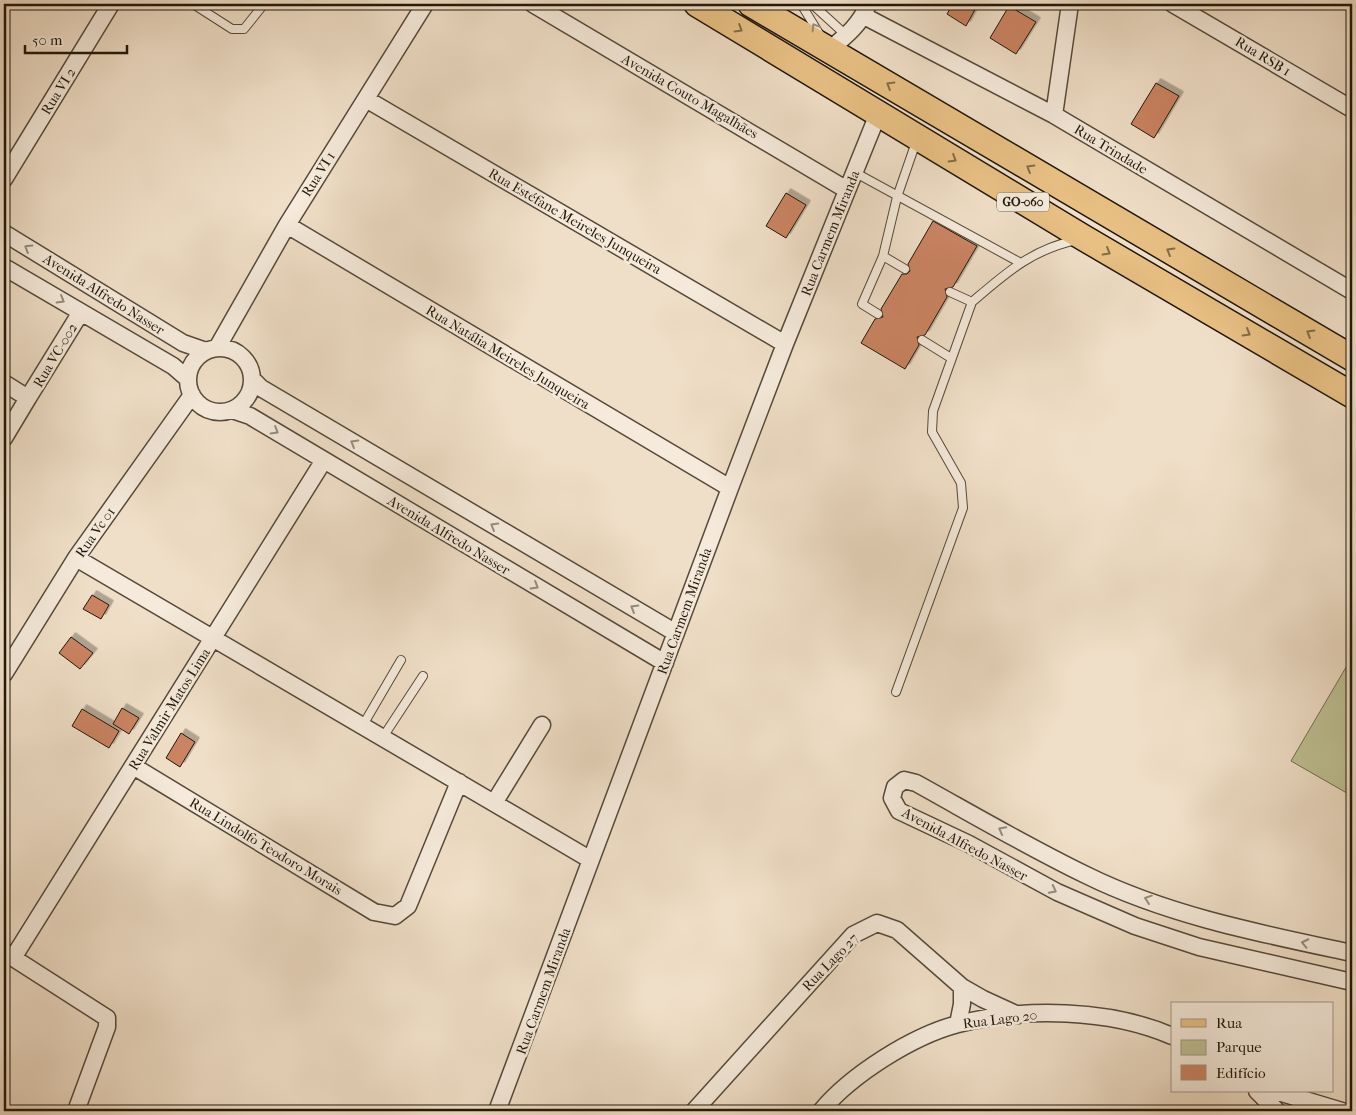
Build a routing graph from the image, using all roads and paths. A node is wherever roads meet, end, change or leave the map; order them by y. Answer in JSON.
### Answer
{"nodes":[{"id":1,"x":111,"y":4,"type":"edge"},
{"id":2,"x":264,"y":4,"type":"edge"},
{"id":3,"x":425,"y":4,"type":"edge"},
{"id":4,"x":533,"y":4,"type":"edge"},
{"id":5,"x":697,"y":4,"type":"edge"},
{"id":6,"x":752,"y":4,"type":"edge"},
{"id":7,"x":801,"y":4,"type":"edge"},
{"id":8,"x":812,"y":4,"type":"edge"},
{"id":9,"x":1070,"y":4,"type":"edge"},
{"id":10,"x":1173,"y":4,"type":"edge"},
{"id":11,"x":197,"y":5,"type":"edge"},
{"id":12,"x":866,"y":10,"type":"edge"},
{"id":13,"x":838,"y":42,"type":"junction"},
{"id":14,"x":366,"y":99,"type":"junction"},
{"id":15,"x":1352,"y":109,"type":"edge"},
{"id":16,"x":878,"y":114,"type":"junction"},
{"id":17,"x":1054,"y":115,"type":"junction"},
{"id":18,"x":917,"y":137,"type":"junction"},
{"id":19,"x":854,"y":172,"type":"junction"},
{"id":20,"x":4,"y":179,"type":"edge"},
{"id":21,"x":847,"y":190,"type":"junction"},
{"id":22,"x":898,"y":197,"type":"junction"},
{"id":23,"x":287,"y":225,"type":"junction"},
{"id":24,"x":4,"y":233,"type":"edge"},
{"id":25,"x":1084,"y":238,"type":"junction"},
{"id":26,"x":883,"y":256,"type":"junction"},
{"id":27,"x":1019,"y":262,"type":"junction"},
{"id":28,"x":4,"y":267,"type":"edge"},
{"id":29,"x":905,"y":269,"type":"dead end"},
{"id":30,"x":1352,"y":291,"type":"edge"},
{"id":31,"x":950,"y":292,"type":"dead end"},
{"id":32,"x":972,"y":302,"type":"junction"},
{"id":33,"x":120,"y":304,"type":"junction"},
{"id":34,"x":81,"y":312,"type":"junction"},
{"id":35,"x":878,"y":314,"type":"dead end"},
{"id":36,"x":106,"y":326,"type":"junction"},
{"id":37,"x":922,"y":340,"type":"dead end"},
{"id":38,"x":785,"y":344,"type":"junction"},
{"id":39,"x":212,"y":350,"type":"junction"},
{"id":40,"x":951,"y":358,"type":"junction"},
{"id":41,"x":1352,"y":358,"type":"edge"},
{"id":42,"x":188,"y":379,"type":"junction"},
{"id":43,"x":252,"y":379,"type":"junction"},
{"id":44,"x":4,"y":383,"type":"edge"},
{"id":45,"x":192,"y":395,"type":"junction"},
{"id":46,"x":1352,"y":395,"type":"edge"},
{"id":47,"x":28,"y":398,"type":"junction"},
{"id":48,"x":232,"y":410,"type":"junction"},
{"id":49,"x":4,"y":438,"type":"edge"},
{"id":50,"x":324,"y":460,"type":"junction"},
{"id":51,"x":730,"y":488,"type":"junction"},
{"id":52,"x":76,"y":558,"type":"junction"},
{"id":53,"x":676,"y":633,"type":"junction"},
{"id":54,"x":214,"y":637,"type":"junction"},
{"id":55,"x":402,"y":660,"type":"dead end"},
{"id":56,"x":665,"y":663,"type":"junction"},
{"id":57,"x":4,"y":674,"type":"edge"},
{"id":58,"x":423,"y":676,"type":"dead end"},
{"id":59,"x":896,"y":692,"type":"dead end"},
{"id":60,"x":362,"y":725,"type":"junction"},
{"id":61,"x":542,"y":725,"type":"dead end"},
{"id":62,"x":383,"y":737,"type":"junction"},
{"id":63,"x":133,"y":766,"type":"junction"},
{"id":64,"x":459,"y":782,"type":"junction"},
{"id":65,"x":494,"y":803,"type":"junction"},
{"id":66,"x":591,"y":860,"type":"junction"},
{"id":67,"x":1352,"y":953,"type":"edge"},
{"id":68,"x":8,"y":955,"type":"edge"},
{"id":69,"x":1352,"y":982,"type":"edge"},
{"id":70,"x":962,"y":987,"type":"junction"},
{"id":71,"x":1018,"y":1014,"type":"junction"},
{"id":72,"x":958,"y":1024,"type":"junction"},
{"id":73,"x":1171,"y":1036,"type":"edge"},
{"id":74,"x":1259,"y":1092,"type":"edge"},
{"id":75,"x":1278,"y":1092,"type":"edge"},
{"id":76,"x":1335,"y":1110,"type":"edge"},
{"id":77,"x":76,"y":1111,"type":"edge"},
{"id":78,"x":498,"y":1111,"type":"edge"},
{"id":79,"x":694,"y":1111,"type":"edge"},
{"id":80,"x":822,"y":1111,"type":"edge"},
{"id":81,"x":1277,"y":1111,"type":"edge"}],
"edges":[{"from":1,"to":20,"type":"street","name":"Rua VI 2"},
{"from":2,"to":11,"type":"lane"},
{"from":3,"to":14,"type":"street","name":"Rua VI 1"},
{"from":4,"to":21,"type":"street","name":"Avenida Couto Magalhães"},
{"from":5,"to":16,"type":"main road","name":"GO-060","number":"GO-060","one_way":true},
{"from":6,"to":13,"type":"main road","name":"GO-060","number":"GO-060"},
{"from":13,"to":7,"type":"lane","one_way":true},
{"from":8,"to":13,"type":"lane"},
{"from":9,"to":17,"type":"street"},
{"from":10,"to":15,"type":"street","name":"Rua RSB 1"},
{"from":12,"to":13,"type":"street"},
{"from":12,"to":17,"type":"street","name":"Rua Trindade"},
{"from":41,"to":13,"type":"main road","name":"GO-060","number":"GO-060","one_way":true},
{"from":14,"to":23,"type":"street","name":"Rua VI 1"},
{"from":14,"to":38,"type":"street","name":"Rua Estéfane Meireles Junqueira"},
{"from":16,"to":18,"type":"main road","name":"GO-060","number":"GO-060"},
{"from":16,"to":19,"type":"street","name":"Rua Carmem Miranda"},
{"from":17,"to":30,"type":"street","name":"Rua Trindade"},
{"from":18,"to":22,"type":"lane"},
{"from":18,"to":25,"type":"main road","name":"GO-060","number":"GO-060","one_way":true},
{"from":19,"to":21,"type":"street","name":"Rua Carmem Miranda"},
{"from":19,"to":22,"type":"lane"},
{"from":21,"to":38,"type":"street","name":"Rua Carmem Miranda"},
{"from":22,"to":26,"type":"lane"},
{"from":22,"to":27,"type":"lane"},
{"from":23,"to":39,"type":"street","name":"Rua VI 1"},
{"from":23,"to":51,"type":"street","name":"Rua Natália Meireles Junqueira"},
{"from":33,"to":24,"type":"street","name":"Avenida Alfredo Nasser","one_way":true},
{"from":25,"to":27,"type":"lane"},
{"from":25,"to":46,"type":"main road","name":"GO-060","number":"GO-060","one_way":true},
{"from":26,"to":29,"type":"lane"},
{"from":26,"to":35,"type":"lane"},
{"from":27,"to":32,"type":"lane"},
{"from":28,"to":34,"type":"street","name":"Avenida Alfredo Nasser","one_way":true},
{"from":31,"to":32,"type":"lane"},
{"from":32,"to":40,"type":"lane"},
{"from":33,"to":36,"type":"street"},
{"from":33,"to":39,"type":"street","name":"Avenida Alfredo Nasser"},
{"from":34,"to":36,"type":"street","name":"Avenida Alfredo Nasser"},
{"from":34,"to":47,"type":"street","name":"Rua VC-002"},
{"from":36,"to":42,"type":"street","name":"Avenida Alfredo Nasser"},
{"from":37,"to":40,"type":"lane"},
{"from":38,"to":51,"type":"street","name":"Rua Carmem Miranda"},
{"from":39,"to":42,"type":"street"},
{"from":39,"to":43,"type":"street"},
{"from":40,"to":59,"type":"lane"},
{"from":42,"to":45,"type":"street"},
{"from":43,"to":48,"type":"street"},
{"from":53,"to":43,"type":"street","one_way":true},
{"from":44,"to":47,"type":"street"},
{"from":45,"to":48,"type":"street"},
{"from":45,"to":52,"type":"street","name":"Rua Vc 01"},
{"from":47,"to":49,"type":"street","name":"Rua VC-002"},
{"from":48,"to":50,"type":"street","name":"Avenida Alfredo Nasser","one_way":true},
{"from":50,"to":54,"type":"street","name":"Rua Valmir Matos Lima"},
{"from":50,"to":56,"type":"street","name":"Avenida Alfredo Nasser","one_way":true},
{"from":51,"to":53,"type":"street","name":"Rua Carmem Miranda"},
{"from":52,"to":54,"type":"street"},
{"from":52,"to":57,"type":"street","name":"Rua Vc 01"},
{"from":53,"to":56,"type":"street","name":"Rua Carmem Miranda"},
{"from":54,"to":60,"type":"street"},
{"from":54,"to":63,"type":"street","name":"Rua Valmir Matos Lima"},
{"from":55,"to":60,"type":"lane"},
{"from":56,"to":66,"type":"street","name":"Rua Carmem Miranda"},
{"from":58,"to":62,"type":"lane"},
{"from":60,"to":62,"type":"street"},
{"from":61,"to":65,"type":"street"},
{"from":62,"to":64,"type":"street"},
{"from":63,"to":64,"type":"street","name":"Rua Lindolfo Teodoro Morais"},
{"from":63,"to":68,"type":"street","name":"Rua Valmir Matos Lima"},
{"from":64,"to":65,"type":"street"},
{"from":65,"to":66,"type":"street"},
{"from":66,"to":78,"type":"street","name":"Rua Carmem Miranda"},
{"from":67,"to":69,"type":"street","name":"Avenida Alfredo Nasser","one_way":true},
{"from":68,"to":77,"type":"street"},
{"from":70,"to":71,"type":"street","name":"Rua Lago 27"},
{"from":70,"to":72,"type":"street"},
{"from":70,"to":79,"type":"street","name":"Rua Lago 27"},
{"from":71,"to":72,"type":"street","name":"Rua Lago 20"},
{"from":71,"to":73,"type":"street","name":"Rua Lago 20"},
{"from":72,"to":80,"type":"street","name":"Rua Lago 20"},
{"from":74,"to":81,"type":"street"},
{"from":75,"to":76,"type":"street"}]}
